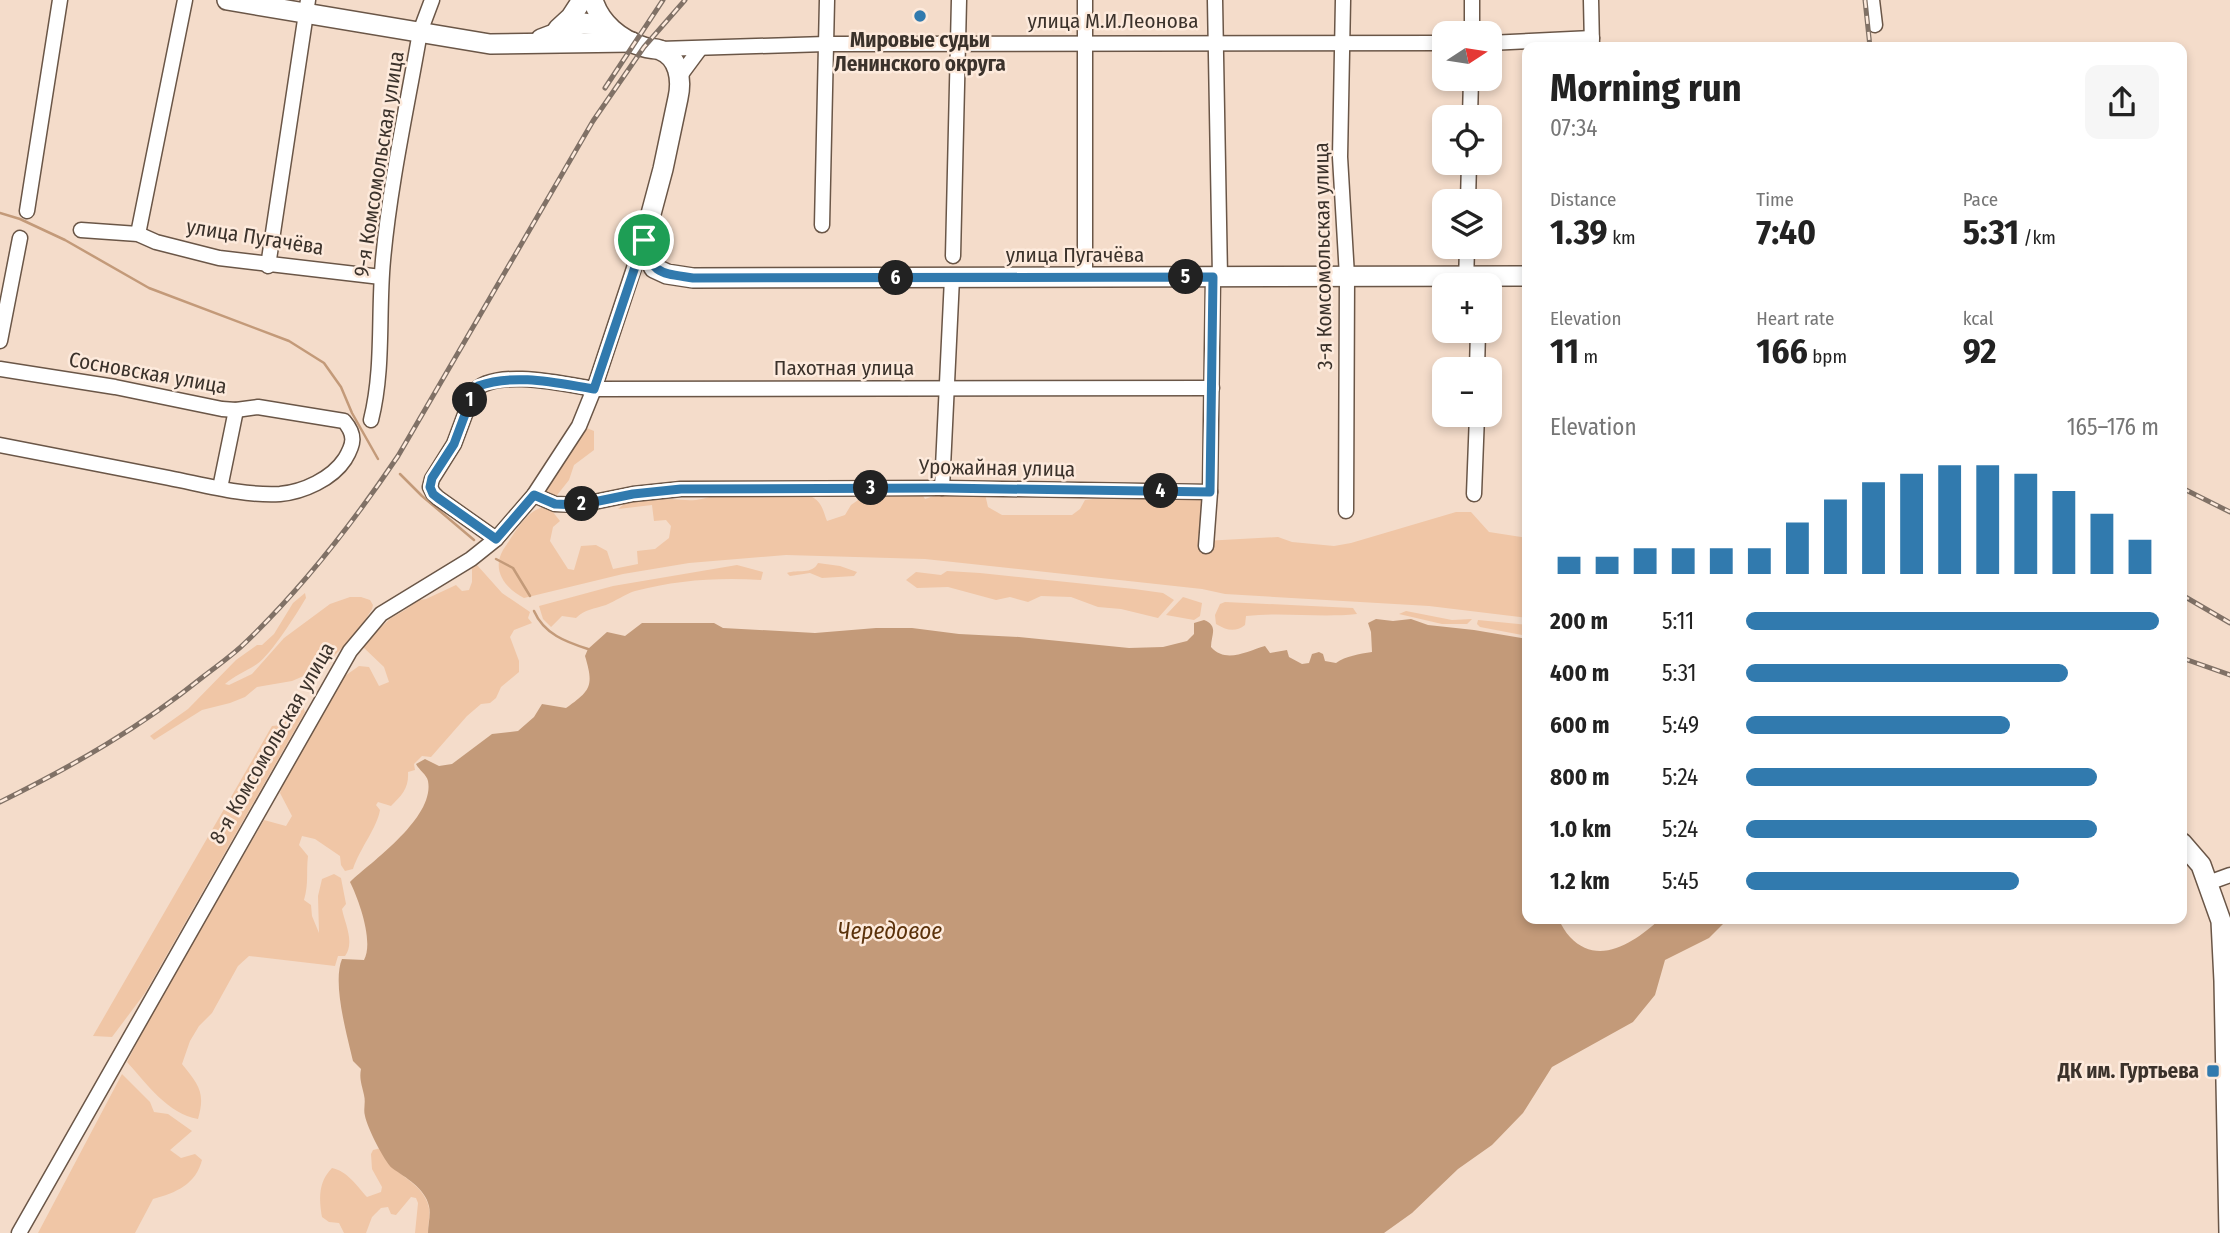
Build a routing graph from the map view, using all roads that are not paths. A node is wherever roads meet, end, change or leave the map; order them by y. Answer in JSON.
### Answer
{"nodes":[{"id":1,"x":60,"y":0,"type":"edge"},
{"id":2,"x":185,"y":0,"type":"edge"},
{"id":3,"x":227,"y":0,"type":"edge"},
{"id":4,"x":432,"y":0,"type":"edge"},
{"id":5,"x":582,"y":0,"type":"edge"},
{"id":6,"x":591,"y":0,"type":"edge"},
{"id":7,"x":827,"y":0,"type":"edge"},
{"id":8,"x":960,"y":0,"type":"edge"},
{"id":9,"x":1085,"y":0,"type":"edge"},
{"id":10,"x":1215,"y":0,"type":"edge"},
{"id":11,"x":1343,"y":0,"type":"edge"},
{"id":12,"x":1472,"y":0,"type":"edge"},
{"id":13,"x":1591,"y":0,"type":"edge"},
{"id":14,"x":1872,"y":0,"type":"edge"},
{"id":15,"x":307,"y":7,"type":"edge"},
{"id":16,"x":1472,"y":21,"type":"edge"},
{"id":17,"x":583,"y":23,"type":"junction"},
{"id":18,"x":1875,"y":25,"type":"dead end"},
{"id":19,"x":420,"y":32,"type":"junction"},
{"id":20,"x":600,"y":34,"type":"junction"},
{"id":21,"x":555,"y":38,"type":"junction"},
{"id":22,"x":1592,"y":42,"type":"edge"},
{"id":23,"x":958,"y":43,"type":"junction"},
{"id":24,"x":1085,"y":43,"type":"junction"},
{"id":25,"x":1342,"y":43,"type":"junction"},
{"id":26,"x":1432,"y":43,"type":"edge"},
{"id":27,"x":1502,"y":43,"type":"edge"},
{"id":28,"x":1522,"y":43,"type":"edge"},
{"id":29,"x":826,"y":44,"type":"junction"},
{"id":30,"x":1216,"y":44,"type":"junction"},
{"id":31,"x":646,"y":46,"type":"junction"},
{"id":32,"x":699,"y":50,"type":"junction"},
{"id":33,"x":679,"y":77,"type":"junction"},
{"id":34,"x":27,"y":211,"type":"dead end"},
{"id":35,"x":822,"y":225,"type":"dead end"},
{"id":36,"x":81,"y":230,"type":"dead end"},
{"id":37,"x":138,"y":234,"type":"junction"},
{"id":38,"x":20,"y":238,"type":"dead end"},
{"id":39,"x":644,"y":240,"type":"junction"},
{"id":40,"x":953,"y":256,"type":"dead end"},
{"id":41,"x":268,"y":266,"type":"junction"},
{"id":42,"x":653,"y":268,"type":"junction"},
{"id":43,"x":1347,"y":276,"type":"junction"},
{"id":44,"x":1522,"y":276,"type":"edge"},
{"id":45,"x":1216,"y":277,"type":"junction"},
{"id":46,"x":381,"y":278,"type":"junction"},
{"id":47,"x":952,"y":278,"type":"junction"},
{"id":48,"x":1085,"y":278,"type":"junction"},
{"id":49,"x":1502,"y":278,"type":"edge"},
{"id":50,"x":1432,"y":279,"type":"edge"},
{"id":51,"x":630,"y":280,"type":"junction"},
{"id":52,"x":0,"y":341,"type":"edge"},
{"id":53,"x":0,"y":369,"type":"edge"},
{"id":54,"x":1212,"y":388,"type":"junction"},
{"id":55,"x":594,"y":389,"type":"junction"},
{"id":56,"x":946,"y":389,"type":"junction"},
{"id":57,"x":236,"y":410,"type":"junction"},
{"id":58,"x":371,"y":420,"type":"dead end"},
{"id":59,"x":1476,"y":427,"type":"edge"},
{"id":60,"x":0,"y":445,"type":"edge"},
{"id":61,"x":220,"y":488,"type":"junction"},
{"id":62,"x":942,"y":488,"type":"junction"},
{"id":63,"x":1210,"y":492,"type":"junction"},
{"id":64,"x":1474,"y":494,"type":"dead end"},
{"id":65,"x":534,"y":495,"type":"junction"},
{"id":66,"x":1346,"y":511,"type":"dead end"},
{"id":67,"x":496,"y":539,"type":"junction"},
{"id":68,"x":1206,"y":546,"type":"dead end"},
{"id":69,"x":2187,"y":849,"type":"edge"},
{"id":70,"x":2187,"y":867,"type":"edge"},
{"id":71,"x":2230,"y":875,"type":"edge"},
{"id":72,"x":2208,"y":883,"type":"junction"},
{"id":73,"x":2227,"y":1036,"type":"edge"},
{"id":74,"x":19,"y":1233,"type":"edge"},
{"id":75,"x":2229,"y":1233,"type":"edge"}],
"edges":[{"from":1,"to":34,"type":"street"},
{"from":2,"to":37,"type":"street"},
{"from":3,"to":15,"type":"main road"},
{"from":4,"to":19,"type":"street","name":"9-я Комсомольская улица"},
{"from":5,"to":17,"type":"main road"},
{"from":5,"to":21,"type":"main road"},
{"from":6,"to":17,"type":"main road"},
{"from":6,"to":20,"type":"main road"},
{"from":7,"to":29,"type":"street"},
{"from":8,"to":23,"type":"street"},
{"from":9,"to":24,"type":"street"},
{"from":10,"to":30,"type":"street"},
{"from":11,"to":25,"type":"street","name":"3-я Комсомольская улица"},
{"from":12,"to":16,"type":"street"},
{"from":13,"to":22,"type":"street"},
{"from":14,"to":18,"type":"street"},
{"from":15,"to":19,"type":"main road"},
{"from":15,"to":41,"type":"street"},
{"from":17,"to":20,"type":"main road"},
{"from":17,"to":21,"type":"main road"},
{"from":19,"to":21,"type":"main road"},
{"from":19,"to":46,"type":"street","name":"9-я Комсомольская улица"},
{"from":20,"to":21,"type":"main road"},
{"from":20,"to":31,"type":"main road"},
{"from":23,"to":24,"type":"street","name":"улица М.И.Леонова"},
{"from":23,"to":29,"type":"street","name":"улица М.И.Леонова"},
{"from":23,"to":40,"type":"street"},
{"from":24,"to":30,"type":"street","name":"улица М.И.Леонова"},
{"from":24,"to":48,"type":"street"},
{"from":25,"to":26,"type":"street","name":"улица М.И.Леонова"},
{"from":25,"to":30,"type":"street","name":"улица М.И.Леонова"},
{"from":25,"to":43,"type":"street","name":"3-я Комсомольская улица"},
{"from":27,"to":28,"type":"street"},
{"from":29,"to":32,"type":"street","name":"улица М.И.Леонова"},
{"from":29,"to":35,"type":"street"},
{"from":30,"to":45,"type":"street"},
{"from":31,"to":32,"type":"street","name":"улица М.И.Леонова"},
{"from":31,"to":33,"type":"main road"},
{"from":32,"to":33,"type":"street"},
{"from":33,"to":39,"type":"main road","name":"8-я Комсомольская улица"},
{"from":36,"to":37,"type":"street","name":"улица Пугачёва"},
{"from":37,"to":41,"type":"street","name":"улица Пугачёва"},
{"from":38,"to":52,"type":"street"},
{"from":39,"to":42,"type":"main road"},
{"from":39,"to":51,"type":"street","name":"8-я Комсомольская улица"},
{"from":41,"to":46,"type":"street","name":"улица Пугачёва"},
{"from":42,"to":47,"type":"main road","name":"улица Пугачёва"},
{"from":42,"to":51,"type":"street"},
{"from":43,"to":45,"type":"main road","name":"улица Пугачёва"},
{"from":43,"to":50,"type":"main road","name":"улица Пугачёва"},
{"from":43,"to":66,"type":"street","name":"3-я Комсомольская улица"},
{"from":44,"to":49,"type":"main road","name":"улица Пугачёва"},
{"from":45,"to":48,"type":"main road","name":"улица Пугачёва"},
{"from":45,"to":54,"type":"street"},
{"from":46,"to":58,"type":"street","name":"9-я Комсомольская улица"},
{"from":47,"to":48,"type":"main road","name":"улица Пугачёва"},
{"from":47,"to":56,"type":"street"},
{"from":51,"to":55,"type":"street","name":"8-я Комсомольская улица"},
{"from":53,"to":57,"type":"street","name":"Сосновская улица"},
{"from":54,"to":56,"type":"street","name":"Пахотная улица"},
{"from":54,"to":63,"type":"street"},
{"from":55,"to":56,"type":"street","name":"Пахотная улица"},
{"from":55,"to":65,"type":"street","name":"8-я Комсомольская улица"},
{"from":55,"to":67,"type":"street","name":"Пахотная улица"},
{"from":56,"to":62,"type":"street"},
{"from":57,"to":61,"type":"street"},
{"from":57,"to":61,"type":"street","name":"Сосновская улица"},
{"from":59,"to":64,"type":"street"},
{"from":60,"to":61,"type":"street"},
{"from":62,"to":63,"type":"street","name":"Урожайная улица"},
{"from":62,"to":65,"type":"street","name":"Урожайная улица"},
{"from":63,"to":68,"type":"street"},
{"from":65,"to":67,"type":"street","name":"8-я Комсомольская улица"},
{"from":67,"to":74,"type":"street","name":"8-я Комсомольская улица"},
{"from":69,"to":72,"type":"main road"},
{"from":70,"to":72,"type":"main road"},
{"from":71,"to":72,"type":"street"},
{"from":72,"to":73,"type":"main road"},
{"from":73,"to":75,"type":"main road"}]}
